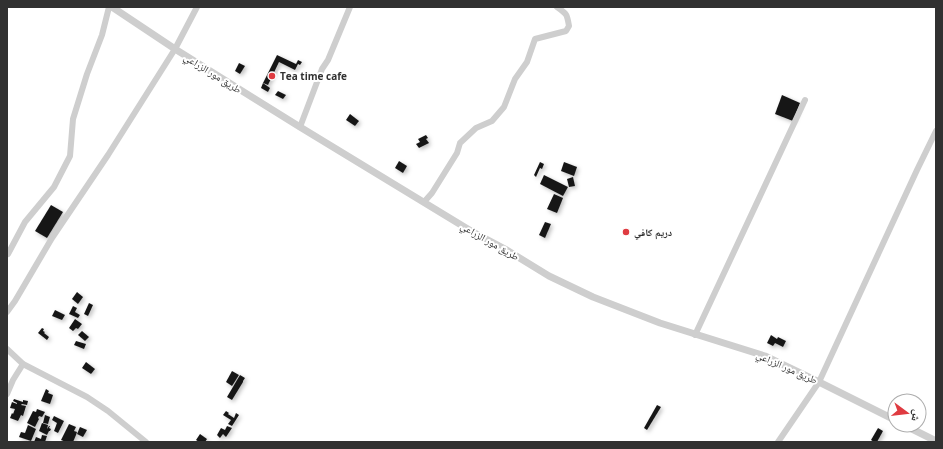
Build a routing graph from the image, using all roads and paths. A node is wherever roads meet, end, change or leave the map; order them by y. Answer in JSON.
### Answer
{"nodes":[{"id":1,"x":110,"y":7,"type":"edge"},
{"id":2,"x":197,"y":7,"type":"edge"},
{"id":3,"x":350,"y":7,"type":"edge"},
{"id":4,"x":557,"y":7,"type":"edge"},
{"id":5,"x":174,"y":49,"type":"junction"},
{"id":6,"x":805,"y":100,"type":"dead end"},
{"id":7,"x":300,"y":127,"type":"junction"},
{"id":8,"x":936,"y":131,"type":"edge"},
{"id":9,"x":424,"y":202,"type":"junction"},
{"id":10,"x":8,"y":254,"type":"edge"},
{"id":11,"x":7,"y":312,"type":"edge"},
{"id":12,"x":695,"y":334,"type":"junction"},
{"id":13,"x":7,"y":349,"type":"edge"},
{"id":14,"x":23,"y":364,"type":"junction"},
{"id":15,"x":819,"y":382,"type":"junction"},
{"id":16,"x":7,"y":394,"type":"edge"},
{"id":17,"x":887,"y":416,"type":"edge"},
{"id":18,"x":920,"y":433,"type":"edge"},
{"id":19,"x":936,"y":441,"type":"edge"},
{"id":20,"x":146,"y":442,"type":"edge"},
{"id":21,"x":778,"y":442,"type":"edge"}],
"edges":[{"from":1,"to":5,"type":"street","name":"طريق مور الزراعي"},
{"from":1,"to":10,"type":"street"},
{"from":2,"to":5,"type":"street"},
{"from":3,"to":7,"type":"street"},
{"from":4,"to":9,"type":"street"},
{"from":5,"to":7,"type":"street","name":"طريق مور الزراعي"},
{"from":5,"to":11,"type":"street"},
{"from":6,"to":12,"type":"street"},
{"from":7,"to":9,"type":"street","name":"طريق مور الزراعي"},
{"from":8,"to":15,"type":"street"},
{"from":9,"to":12,"type":"street","name":"طريق مور الزراعي"},
{"from":12,"to":15,"type":"street","name":"طريق مور الزراعي"},
{"from":13,"to":14,"type":"street"},
{"from":14,"to":16,"type":"street"},
{"from":14,"to":20,"type":"street"},
{"from":15,"to":17,"type":"street","name":"طريق مور الزراعي"},
{"from":15,"to":21,"type":"street"},
{"from":18,"to":19,"type":"street"}]}
